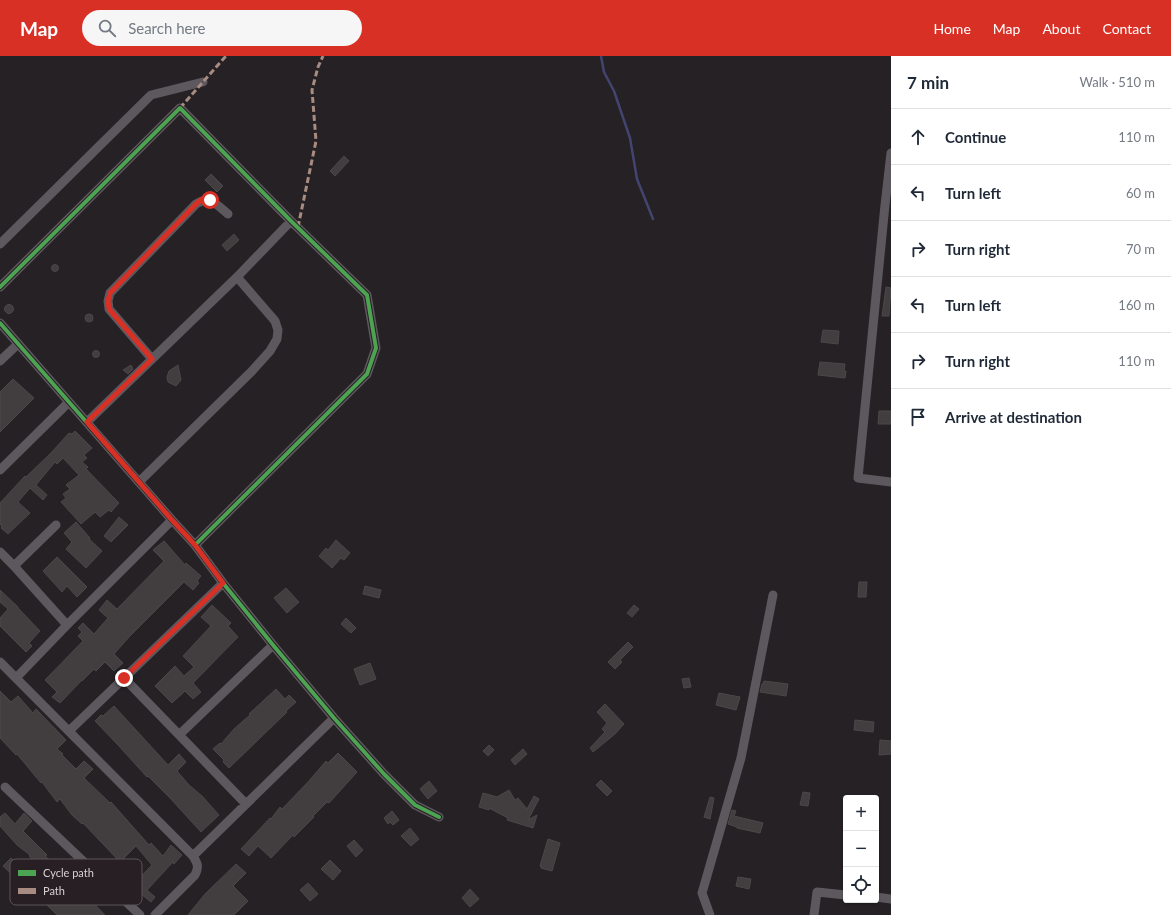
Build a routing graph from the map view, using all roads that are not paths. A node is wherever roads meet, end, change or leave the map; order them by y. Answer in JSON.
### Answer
{"nodes":[{"id":1,"x":204,"y":82,"type":"dead end"},
{"id":2,"x":891,"y":153,"type":"edge"},
{"id":3,"x":228,"y":214,"type":"dead end"},
{"id":4,"x":291,"y":221,"type":"junction"},
{"id":5,"x":0,"y":244,"type":"edge"},
{"id":6,"x":237,"y":277,"type":"junction"},
{"id":7,"x":0,"y":287,"type":"edge"},
{"id":8,"x":0,"y":323,"type":"edge"},
{"id":9,"x":18,"y":344,"type":"junction"},
{"id":10,"x":152,"y":359,"type":"junction"},
{"id":11,"x":0,"y":361,"type":"edge"},
{"id":12,"x":69,"y":402,"type":"junction"},
{"id":13,"x":87,"y":422,"type":"junction"},
{"id":14,"x":0,"y":470,"type":"edge"},
{"id":15,"x":139,"y":482,"type":"junction"},
{"id":16,"x":891,"y":482,"type":"edge"},
{"id":17,"x":172,"y":520,"type":"junction"},
{"id":18,"x":56,"y":525,"type":"dead end"},
{"id":19,"x":195,"y":545,"type":"junction"},
{"id":20,"x":0,"y":552,"type":"edge"},
{"id":21,"x":14,"y":566,"type":"junction"},
{"id":22,"x":223,"y":583,"type":"junction"},
{"id":23,"x":773,"y":595,"type":"dead end"},
{"id":24,"x":67,"y":625,"type":"junction"},
{"id":25,"x":273,"y":645,"type":"junction"},
{"id":26,"x":0,"y":662,"type":"edge"},
{"id":27,"x":16,"y":678,"type":"junction"},
{"id":28,"x":124,"y":678,"type":"junction"},
{"id":29,"x":334,"y":718,"type":"junction"},
{"id":30,"x":69,"y":731,"type":"junction"},
{"id":31,"x":179,"y":735,"type":"junction"},
{"id":32,"x":2,"y":786,"type":"edge"},
{"id":33,"x":246,"y":804,"type":"junction"},
{"id":34,"x":439,"y":817,"type":"dead end"},
{"id":35,"x":193,"y":856,"type":"junction"},
{"id":36,"x":80,"y":859,"type":"edge"},
{"id":37,"x":843,"y":895,"type":"edge"},
{"id":38,"x":879,"y":897,"type":"edge"},
{"id":39,"x":891,"y":899,"type":"edge"},
{"id":40,"x":129,"y":905,"type":"edge"},
{"id":41,"x":140,"y":915,"type":"edge"},
{"id":42,"x":155,"y":915,"type":"edge"},
{"id":43,"x":710,"y":915,"type":"edge"},
{"id":44,"x":814,"y":915,"type":"edge"}],
"edges":[{"from":1,"to":5,"type":"street"},
{"from":2,"to":16,"type":"street"},
{"from":3,"to":10,"type":"street"},
{"from":4,"to":6,"type":"street"},
{"from":4,"to":7,"type":"street"},
{"from":4,"to":19,"type":"street"},
{"from":6,"to":10,"type":"street"},
{"from":6,"to":15,"type":"street"},
{"from":8,"to":9,"type":"street"},
{"from":9,"to":11,"type":"street"},
{"from":9,"to":12,"type":"street"},
{"from":10,"to":13,"type":"street"},
{"from":12,"to":13,"type":"street"},
{"from":12,"to":14,"type":"street"},
{"from":13,"to":15,"type":"street"},
{"from":15,"to":17,"type":"street"},
{"from":17,"to":19,"type":"street"},
{"from":17,"to":24,"type":"street"},
{"from":18,"to":21,"type":"street"},
{"from":19,"to":22,"type":"street"},
{"from":20,"to":21,"type":"street"},
{"from":21,"to":24,"type":"street"},
{"from":22,"to":25,"type":"street"},
{"from":22,"to":28,"type":"street"},
{"from":23,"to":43,"type":"street"},
{"from":24,"to":27,"type":"street"},
{"from":25,"to":29,"type":"street"},
{"from":25,"to":31,"type":"street"},
{"from":26,"to":27,"type":"street"},
{"from":27,"to":30,"type":"street"},
{"from":28,"to":30,"type":"street"},
{"from":28,"to":31,"type":"street"},
{"from":29,"to":33,"type":"street"},
{"from":29,"to":34,"type":"street"},
{"from":30,"to":35,"type":"street"},
{"from":31,"to":33,"type":"street"},
{"from":32,"to":36,"type":"street"},
{"from":33,"to":35,"type":"street"},
{"from":35,"to":42,"type":"street"},
{"from":37,"to":44,"type":"street"},
{"from":38,"to":39,"type":"street"},
{"from":40,"to":41,"type":"street"}]}
